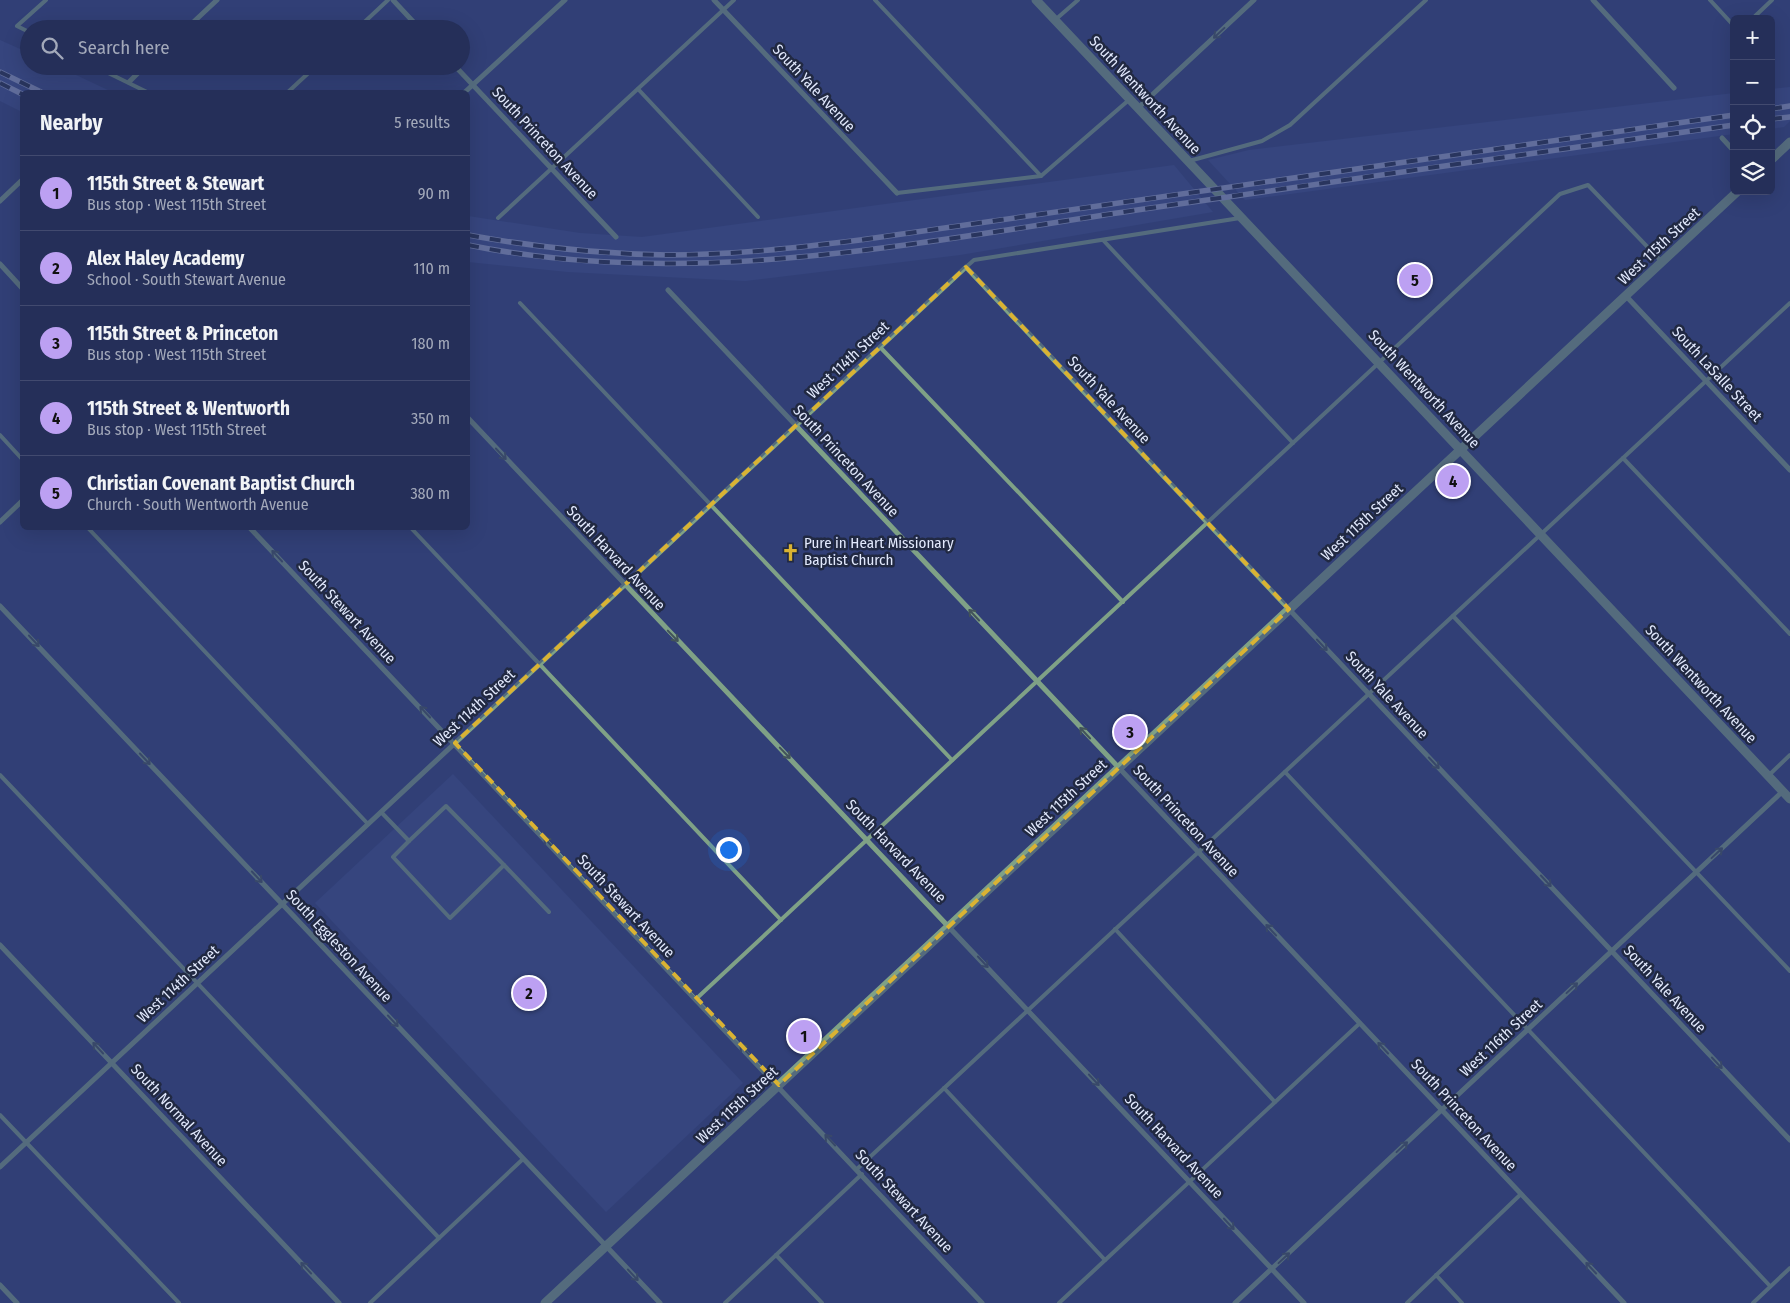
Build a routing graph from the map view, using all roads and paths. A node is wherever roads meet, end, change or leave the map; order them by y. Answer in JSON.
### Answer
{"nodes":[{"id":1,"x":46,"y":0,"type":"edge"},
{"id":2,"x":217,"y":0,"type":"edge"},
{"id":3,"x":388,"y":0,"type":"edge"},
{"id":4,"x":393,"y":0,"type":"edge"},
{"id":5,"x":565,"y":0,"type":"edge"},
{"id":6,"x":714,"y":0,"type":"edge"},
{"id":7,"x":734,"y":0,"type":"edge"},
{"id":8,"x":875,"y":0,"type":"edge"},
{"id":9,"x":1036,"y":0,"type":"edge"},
{"id":10,"x":1078,"y":0,"type":"edge"},
{"id":11,"x":1254,"y":0,"type":"edge"},
{"id":12,"x":1426,"y":0,"type":"edge"},
{"id":13,"x":1710,"y":0,"type":"edge"},
{"id":14,"x":1772,"y":0,"type":"edge"},
{"id":15,"x":1595,"y":1,"type":"edge"},
{"id":16,"x":723,"y":10,"type":"junction"},
{"id":17,"x":1756,"y":15,"type":"edge"},
{"id":18,"x":24,"y":20,"type":"edge"},
{"id":19,"x":196,"y":20,"type":"edge"},
{"id":20,"x":367,"y":20,"type":"edge"},
{"id":21,"x":412,"y":20,"type":"edge"},
{"id":22,"x":1056,"y":20,"type":"junction"},
{"id":23,"x":1730,"y":22,"type":"edge"},
{"id":24,"x":114,"y":75,"type":"edge"},
{"id":25,"x":136,"y":75,"type":"edge"},
{"id":26,"x":306,"y":75,"type":"edge"},
{"id":27,"x":464,"y":75,"type":"edge"},
{"id":28,"x":129,"y":82,"type":"junction"},
{"id":29,"x":473,"y":85,"type":"junction"},
{"id":30,"x":1674,"y":88,"type":"dead end"},
{"id":31,"x":638,"y":89,"type":"junction"},
{"id":32,"x":144,"y":90,"type":"edge"},
{"id":33,"x":290,"y":90,"type":"edge"},
{"id":34,"x":467,"y":90,"type":"edge"},
{"id":35,"x":1130,"y":99,"type":"junction"},
{"id":36,"x":1138,"y":108,"type":"junction"},
{"id":37,"x":1722,"y":138,"type":"dead end"},
{"id":38,"x":1790,"y":142,"type":"edge"},
{"id":39,"x":1733,"y":150,"type":"edge"},
{"id":40,"x":1775,"y":156,"type":"edge"},
{"id":41,"x":1188,"y":161,"type":"junction"},
{"id":42,"x":552,"y":168,"type":"junction"},
{"id":43,"x":1041,"y":176,"type":"junction"},
{"id":44,"x":20,"y":182,"type":"edge"},
{"id":45,"x":897,"y":194,"type":"joint"},
{"id":46,"x":1734,"y":195,"type":"edge"},
{"id":47,"x":0,"y":201,"type":"edge"},
{"id":48,"x":758,"y":217,"type":"dead end"},
{"id":49,"x":498,"y":218,"type":"dead end"},
{"id":50,"x":1242,"y":218,"type":"junction"},
{"id":51,"x":616,"y":237,"type":"dead end"},
{"id":52,"x":1102,"y":240,"type":"junction"},
{"id":53,"x":1662,"y":262,"type":"junction"},
{"id":54,"x":0,"y":264,"type":"edge"},
{"id":55,"x":966,"y":267,"type":"junction"},
{"id":56,"x":20,"y":286,"type":"edge"},
{"id":57,"x":668,"y":290,"type":"dead end"},
{"id":58,"x":1626,"y":296,"type":"junction"},
{"id":59,"x":520,"y":303,"type":"dead end"},
{"id":60,"x":1790,"y":303,"type":"edge"},
{"id":61,"x":880,"y":347,"type":"junction"},
{"id":62,"x":1379,"y":363,"type":"junction"},
{"id":63,"x":1706,"y":381,"type":"junction"},
{"id":64,"x":470,"y":420,"type":"edge"},
{"id":65,"x":796,"y":426,"type":"junction"},
{"id":66,"x":0,"y":435,"type":"edge"},
{"id":67,"x":1293,"y":443,"type":"junction"},
{"id":68,"x":1461,"y":449,"type":"junction"},
{"id":69,"x":20,"y":457,"type":"edge"},
{"id":70,"x":1623,"y":458,"type":"junction"},
{"id":71,"x":1790,"y":470,"type":"edge"},
{"id":72,"x":20,"y":503,"type":"edge"},
{"id":73,"x":710,"y":506,"type":"junction"},
{"id":74,"x":0,"y":522,"type":"edge"},
{"id":75,"x":1207,"y":523,"type":"junction"},
{"id":76,"x":90,"y":530,"type":"edge"},
{"id":77,"x":252,"y":530,"type":"edge"},
{"id":78,"x":413,"y":530,"type":"edge"},
{"id":79,"x":1541,"y":534,"type":"junction"},
{"id":80,"x":625,"y":585,"type":"junction"},
{"id":81,"x":1123,"y":602,"type":"junction"},
{"id":82,"x":0,"y":606,"type":"edge"},
{"id":83,"x":1289,"y":609,"type":"junction"},
{"id":84,"x":1453,"y":616,"type":"junction"},
{"id":85,"x":1790,"y":634,"type":"edge"},
{"id":86,"x":540,"y":664,"type":"junction"},
{"id":87,"x":1037,"y":682,"type":"junction"},
{"id":88,"x":1369,"y":694,"type":"junction"},
{"id":89,"x":455,"y":744,"type":"junction"},
{"id":90,"x":1790,"y":755,"type":"edge"},
{"id":91,"x":952,"y":760,"type":"junction"},
{"id":92,"x":1119,"y":768,"type":"junction"},
{"id":93,"x":1285,"y":772,"type":"junction"},
{"id":94,"x":0,"y":775,"type":"edge"},
{"id":95,"x":1768,"y":776,"type":"junction"},
{"id":96,"x":1783,"y":791,"type":"junction"},
{"id":97,"x":1790,"y":799,"type":"edge"},
{"id":98,"x":381,"y":812,"type":"junction"},
{"id":99,"x":368,"y":824,"type":"junction"},
{"id":100,"x":867,"y":840,"type":"junction"},
{"id":101,"x":409,"y":841,"type":"junction"},
{"id":102,"x":1198,"y":852,"type":"junction"},
{"id":103,"x":504,"y":865,"type":"junction"},
{"id":104,"x":1696,"y":872,"type":"junction"},
{"id":105,"x":282,"y":904,"type":"junction"},
{"id":106,"x":549,"y":912,"type":"dead end"},
{"id":107,"x":781,"y":920,"type":"junction"},
{"id":108,"x":949,"y":926,"type":"junction"},
{"id":109,"x":1115,"y":929,"type":"junction"},
{"id":110,"x":0,"y":945,"type":"edge"},
{"id":111,"x":1612,"y":951,"type":"junction"},
{"id":112,"x":1790,"y":971,"type":"edge"},
{"id":113,"x":197,"y":983,"type":"junction"},
{"id":114,"x":696,"y":999,"type":"junction"},
{"id":115,"x":1028,"y":1010,"type":"junction"},
{"id":116,"x":1360,"y":1023,"type":"junction"},
{"id":117,"x":1528,"y":1030,"type":"junction"},
{"id":118,"x":112,"y":1063,"type":"junction"},
{"id":119,"x":779,"y":1085,"type":"junction"},
{"id":120,"x":944,"y":1088,"type":"junction"},
{"id":121,"x":1275,"y":1102,"type":"junction"},
{"id":122,"x":1442,"y":1110,"type":"junction"},
{"id":123,"x":0,"y":1115,"type":"edge"},
{"id":124,"x":1790,"y":1140,"type":"edge"},
{"id":125,"x":26,"y":1143,"type":"junction"},
{"id":126,"x":524,"y":1159,"type":"junction"},
{"id":127,"x":0,"y":1167,"type":"edge"},
{"id":128,"x":857,"y":1169,"type":"junction"},
{"id":129,"x":862,"y":1174,"type":"junction"},
{"id":130,"x":1190,"y":1181,"type":"junction"},
{"id":131,"x":1521,"y":1194,"type":"junction"},
{"id":132,"x":439,"y":1238,"type":"junction"},
{"id":133,"x":606,"y":1246,"type":"junction"},
{"id":134,"x":776,"y":1255,"type":"junction"},
{"id":135,"x":1105,"y":1260,"type":"junction"},
{"id":136,"x":1790,"y":1268,"type":"edge"},
{"id":137,"x":1272,"y":1269,"type":"junction"},
{"id":138,"x":1436,"y":1275,"type":"junction"},
{"id":139,"x":0,"y":1285,"type":"edge"},
{"id":140,"x":1770,"y":1286,"type":"junction"},
{"id":141,"x":17,"y":1303,"type":"edge"},
{"id":142,"x":179,"y":1303,"type":"edge"},
{"id":143,"x":339,"y":1303,"type":"edge"},
{"id":144,"x":370,"y":1303,"type":"edge"},
{"id":145,"x":545,"y":1303,"type":"edge"},
{"id":146,"x":660,"y":1303,"type":"edge"},
{"id":147,"x":725,"y":1303,"type":"edge"},
{"id":148,"x":822,"y":1303,"type":"edge"},
{"id":149,"x":982,"y":1303,"type":"edge"},
{"id":150,"x":1059,"y":1303,"type":"edge"},
{"id":151,"x":1235,"y":1303,"type":"edge"},
{"id":152,"x":1304,"y":1303,"type":"edge"},
{"id":153,"x":1407,"y":1303,"type":"edge"},
{"id":154,"x":1462,"y":1303,"type":"edge"},
{"id":155,"x":1624,"y":1303,"type":"edge"},
{"id":156,"x":1753,"y":1303,"type":"edge"}],
"edges":[{"from":1,"to":18,"type":"lane"},
{"from":2,"to":19,"type":"street"},
{"from":3,"to":20,"type":"lane"},
{"from":4,"to":21,"type":"street"},
{"from":5,"to":29,"type":"street"},
{"from":6,"to":16,"type":"street","name":"South Yale Avenue"},
{"from":7,"to":16,"type":"lane"},
{"from":8,"to":43,"type":"lane"},
{"from":9,"to":22,"type":"street","name":"South Wentworth Avenue"},
{"from":10,"to":22,"type":"lane"},
{"from":11,"to":36,"type":"street","one_way":true},
{"from":12,"to":41,"type":"lane"},
{"from":13,"to":23,"type":"lane"},
{"from":14,"to":17,"type":"lane"},
{"from":15,"to":30,"type":"street"},
{"from":16,"to":31,"type":"lane"},
{"from":16,"to":45,"type":"street","name":"South Yale Avenue"},
{"from":22,"to":35,"type":"street","name":"South Wentworth Avenue"},
{"from":24,"to":28,"type":"lane"},
{"from":25,"to":28,"type":"street"},
{"from":26,"to":33,"type":"lane"},
{"from":27,"to":29,"type":"street","name":"South Princeton Avenue"},
{"from":28,"to":32,"type":"lane"},
{"from":29,"to":34,"type":"street"},
{"from":29,"to":42,"type":"street","name":"South Princeton Avenue"},
{"from":31,"to":42,"type":"lane"},
{"from":31,"to":48,"type":"lane"},
{"from":35,"to":36,"type":"street","name":"South Wentworth Avenue"},
{"from":35,"to":43,"type":"lane"},
{"from":36,"to":41,"type":"street","name":"South Wentworth Avenue"},
{"from":37,"to":39,"type":"street"},
{"from":38,"to":40,"type":"street"},
{"from":41,"to":50,"type":"street","name":"South Wentworth Avenue"},
{"from":42,"to":49,"type":"lane"},
{"from":42,"to":51,"type":"street","name":"South Princeton Avenue"},
{"from":43,"to":45,"type":"lane"},
{"from":44,"to":47,"type":"street"},
{"from":46,"to":53,"type":"street","name":"West 115th Street"},
{"from":50,"to":52,"type":"lane"},
{"from":50,"to":62,"type":"street","name":"South Wentworth Avenue"},
{"from":52,"to":55,"type":"lane"},
{"from":52,"to":67,"type":"lane"},
{"from":53,"to":58,"type":"street","name":"West 115th Street"},
{"from":53,"to":62,"type":"lane"},
{"from":54,"to":56,"type":"street"},
{"from":55,"to":61,"type":"street","name":"West 114th Street"},
{"from":55,"to":75,"type":"street","name":"South Yale Avenue"},
{"from":57,"to":65,"type":"street","name":"South Princeton Avenue"},
{"from":58,"to":63,"type":"street","name":"South LaSalle Street"},
{"from":58,"to":68,"type":"street","name":"West 115th Street"},
{"from":59,"to":73,"type":"lane"},
{"from":60,"to":63,"type":"lane"},
{"from":61,"to":65,"type":"street","name":"West 114th Street"},
{"from":61,"to":81,"type":"lane"},
{"from":62,"to":67,"type":"lane"},
{"from":62,"to":68,"type":"street","name":"South Wentworth Avenue"},
{"from":63,"to":70,"type":"lane"},
{"from":63,"to":71,"type":"street","name":"South LaSalle Street"},
{"from":64,"to":80,"type":"street","name":"South Harvard Avenue","one_way":true},
{"from":65,"to":73,"type":"street","name":"West 114th Street"},
{"from":87,"to":65,"type":"street","name":"South Princeton Avenue","one_way":true},
{"from":66,"to":69,"type":"lane"},
{"from":67,"to":75,"type":"lane"},
{"from":68,"to":79,"type":"street","name":"South Wentworth Avenue"},
{"from":68,"to":83,"type":"street","name":"West 115th Street"},
{"from":70,"to":79,"type":"lane"},
{"from":70,"to":85,"type":"lane"},
{"from":72,"to":74,"type":"street"},
{"from":73,"to":80,"type":"street","name":"West 114th Street"},
{"from":73,"to":91,"type":"lane"},
{"from":75,"to":81,"type":"lane"},
{"from":75,"to":83,"type":"street","name":"South Yale Avenue"},
{"from":76,"to":99,"type":"lane"},
{"from":89,"to":77,"type":"street","name":"South Stewart Avenue","one_way":true},
{"from":78,"to":86,"type":"lane"},
{"from":79,"to":84,"type":"lane"},
{"from":79,"to":95,"type":"street","name":"South Wentworth Avenue"},
{"from":80,"to":86,"type":"street","name":"West 114th Street"},
{"from":80,"to":100,"type":"street","name":"South Harvard Avenue","one_way":true},
{"from":81,"to":87,"type":"lane"},
{"from":82,"to":105,"type":"street","name":"South Eggleston Avenue","one_way":true},
{"from":83,"to":88,"type":"street","name":"South Yale Avenue","one_way":true},
{"from":83,"to":92,"type":"street","name":"West 115th Street"},
{"from":84,"to":88,"type":"lane"},
{"from":84,"to":104,"type":"lane"},
{"from":86,"to":89,"type":"street","name":"West 114th Street"},
{"from":86,"to":107,"type":"lane"},
{"from":87,"to":91,"type":"lane"},
{"from":92,"to":87,"type":"street","name":"South Princeton Avenue","one_way":true},
{"from":88,"to":93,"type":"lane"},
{"from":88,"to":111,"type":"street","name":"South Yale Avenue","one_way":true},
{"from":89,"to":98,"type":"street","name":"West 114th Street"},
{"from":114,"to":89,"type":"street","name":"South Stewart Avenue","one_way":true},
{"from":90,"to":95,"type":"lane"},
{"from":91,"to":100,"type":"lane"},
{"from":92,"to":102,"type":"street","name":"South Princeton Avenue"},
{"from":92,"to":108,"type":"street","name":"West 115th Street"},
{"from":93,"to":102,"type":"lane"},
{"from":93,"to":117,"type":"lane"},
{"from":94,"to":113,"type":"lane"},
{"from":95,"to":96,"type":"street","name":"South Wentworth Avenue"},
{"from":96,"to":97,"type":"street","name":"South Wentworth Avenue"},
{"from":104,"to":96,"type":"street","name":"West 116th Street","one_way":true},
{"from":98,"to":99,"type":"street","name":"West 114th Street"},
{"from":98,"to":101,"type":"lane"},
{"from":99,"to":105,"type":"street","name":"West 114th Street"},
{"from":100,"to":107,"type":"lane"},
{"from":100,"to":108,"type":"street","name":"South Harvard Avenue"},
{"from":101,"to":103,"type":"lane"},
{"from":101,"to":103,"type":"lane"},
{"from":102,"to":109,"type":"lane"},
{"from":116,"to":102,"type":"street","name":"South Princeton Avenue","one_way":true},
{"from":103,"to":106,"type":"lane"},
{"from":104,"to":111,"type":"street","name":"West 116th Street"},
{"from":104,"to":112,"type":"lane"},
{"from":105,"to":113,"type":"street","name":"West 114th Street"},
{"from":105,"to":126,"type":"street","name":"South Eggleston Avenue","one_way":true},
{"from":107,"to":114,"type":"lane"},
{"from":108,"to":115,"type":"street","name":"South Harvard Avenue","one_way":true},
{"from":108,"to":119,"type":"street","name":"West 115th Street"},
{"from":109,"to":115,"type":"lane"},
{"from":109,"to":121,"type":"lane"},
{"from":118,"to":110,"type":"street","name":"South Normal Avenue","one_way":true},
{"from":117,"to":111,"type":"street","name":"West 116th Street","one_way":true},
{"from":111,"to":124,"type":"street","name":"South Yale Avenue","one_way":true},
{"from":113,"to":118,"type":"street","name":"West 114th Street"},
{"from":113,"to":132,"type":"lane"},
{"from":119,"to":114,"type":"street","name":"South Stewart Avenue","one_way":true},
{"from":115,"to":120,"type":"lane"},
{"from":115,"to":130,"type":"street","name":"South Harvard Avenue","one_way":true},
{"from":116,"to":121,"type":"lane"},
{"from":122,"to":116,"type":"street","name":"South Princeton Avenue","one_way":true},
{"from":117,"to":122,"type":"street","name":"West 116th Street"},
{"from":117,"to":140,"type":"lane"},
{"from":118,"to":125,"type":"street","name":"West 114th Street"},
{"from":143,"to":118,"type":"street","name":"South Normal Avenue","one_way":true},
{"from":128,"to":119,"type":"street","name":"South Stewart Avenue","one_way":true},
{"from":119,"to":133,"type":"street","name":"West 115th Street"},
{"from":120,"to":128,"type":"lane"},
{"from":120,"to":135,"type":"lane"},
{"from":121,"to":130,"type":"lane"},
{"from":122,"to":131,"type":"street","name":"South Princeton Avenue"},
{"from":137,"to":122,"type":"street","name":"West 116th Street","one_way":true},
{"from":123,"to":125,"type":"lane"},
{"from":125,"to":127,"type":"street","name":"West 114th Street"},
{"from":125,"to":142,"type":"lane"},
{"from":126,"to":132,"type":"lane"},
{"from":126,"to":133,"type":"street","name":"South Eggleston Avenue"},
{"from":128,"to":129,"type":"street","name":"South Stewart Avenue"},
{"from":129,"to":134,"type":"lane"},
{"from":129,"to":149,"type":"street","name":"South Stewart Avenue"},
{"from":130,"to":135,"type":"lane"},
{"from":130,"to":137,"type":"street","name":"South Harvard Avenue","one_way":true},
{"from":131,"to":138,"type":"lane"},
{"from":155,"to":131,"type":"street","name":"South Princeton Avenue","one_way":true},
{"from":132,"to":144,"type":"lane"},
{"from":133,"to":145,"type":"street","name":"West 115th Street"},
{"from":133,"to":146,"type":"street","name":"South Eggleston Avenue","one_way":true},
{"from":134,"to":147,"type":"lane"},
{"from":134,"to":148,"type":"lane"},
{"from":135,"to":150,"type":"lane"},
{"from":136,"to":140,"type":"lane"},
{"from":137,"to":151,"type":"street","name":"West 116th Street"},
{"from":137,"to":152,"type":"street","name":"South Harvard Avenue"},
{"from":138,"to":153,"type":"lane"},
{"from":138,"to":154,"type":"lane"},
{"from":139,"to":141,"type":"street"},
{"from":140,"to":156,"type":"lane"}]}
